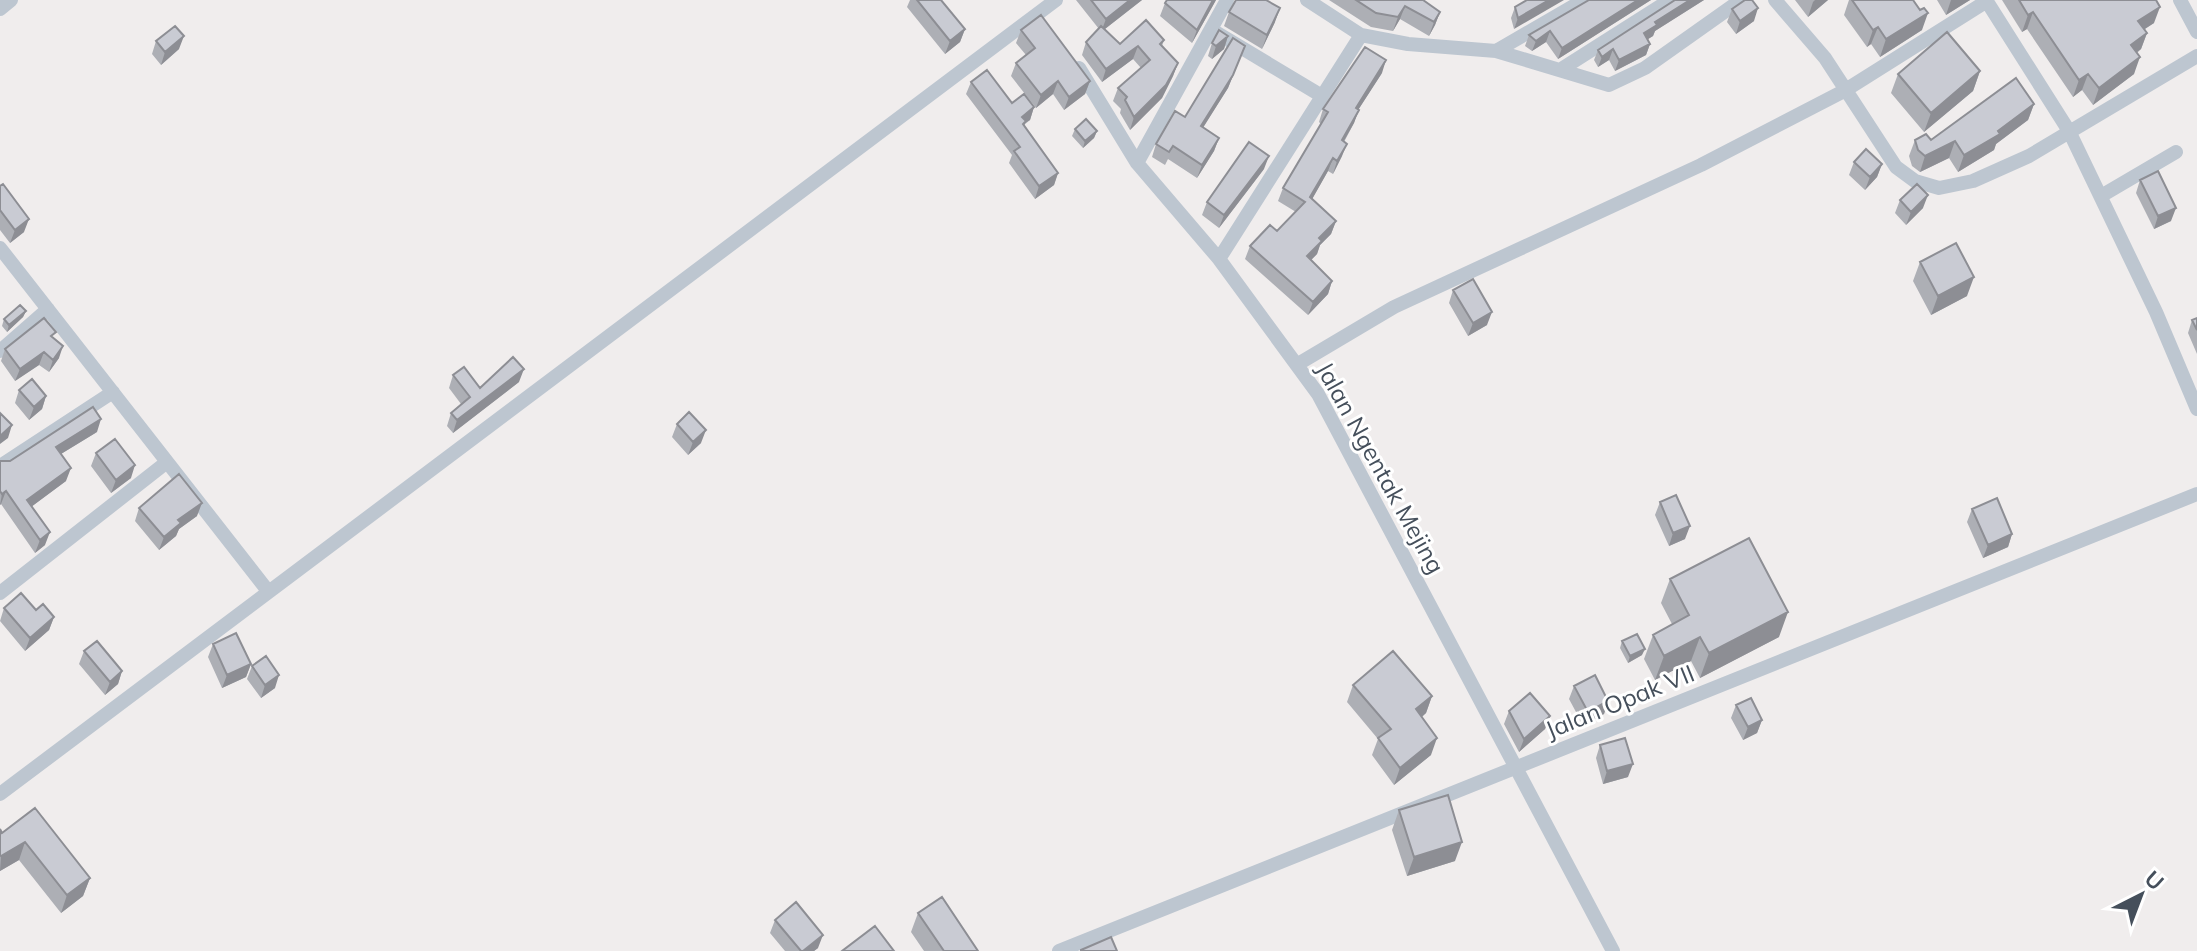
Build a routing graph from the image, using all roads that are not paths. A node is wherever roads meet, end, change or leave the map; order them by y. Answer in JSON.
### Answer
{"nodes":[{"id":1,"x":11,"y":0,"type":"edge"},
{"id":2,"x":1029,"y":0,"type":"edge"},
{"id":3,"x":1056,"y":0,"type":"edge"},
{"id":4,"x":1227,"y":0,"type":"edge"},
{"id":5,"x":1307,"y":0,"type":"edge"},
{"id":6,"x":1584,"y":0,"type":"edge"},
{"id":7,"x":1670,"y":0,"type":"edge"},
{"id":8,"x":1741,"y":0,"type":"edge"},
{"id":9,"x":1775,"y":0,"type":"edge"},
{"id":10,"x":2180,"y":0,"type":"edge"},
{"id":11,"x":1987,"y":1,"type":"edge"},
{"id":12,"x":0,"y":9,"type":"edge"},
{"id":13,"x":1044,"y":20,"type":"junction"},
{"id":14,"x":1212,"y":30,"type":"junction"},
{"id":15,"x":2197,"y":32,"type":"edge"},
{"id":16,"x":1361,"y":35,"type":"junction"},
{"id":17,"x":1496,"y":51,"type":"junction"},
{"id":18,"x":2197,"y":56,"type":"edge"},
{"id":19,"x":1073,"y":61,"type":"edge"},
{"id":20,"x":1560,"y":70,"type":"junction"},
{"id":21,"x":1844,"y":91,"type":"junction"},
{"id":22,"x":1322,"y":96,"type":"junction"},
{"id":23,"x":2069,"y":131,"type":"junction"},
{"id":24,"x":2176,"y":152,"type":"dead end"},
{"id":25,"x":1137,"y":163,"type":"junction"},
{"id":26,"x":2101,"y":196,"type":"junction"},
{"id":27,"x":0,"y":248,"type":"edge"},
{"id":28,"x":1219,"y":259,"type":"junction"},
{"id":29,"x":48,"y":309,"type":"junction"},
{"id":30,"x":0,"y":351,"type":"edge"},
{"id":31,"x":1298,"y":364,"type":"junction"},
{"id":32,"x":113,"y":392,"type":"junction"},
{"id":33,"x":2197,"y":409,"type":"edge"},
{"id":34,"x":167,"y":462,"type":"junction"},
{"id":35,"x":0,"y":466,"type":"edge"},
{"id":36,"x":2197,"y":494,"type":"edge"},
{"id":37,"x":268,"y":591,"type":"junction"},
{"id":38,"x":0,"y":593,"type":"edge"},
{"id":39,"x":1514,"y":768,"type":"junction"},
{"id":40,"x":0,"y":794,"type":"edge"},
{"id":41,"x":1059,"y":951,"type":"edge"},
{"id":42,"x":1613,"y":951,"type":"edge"}],
"edges":[{"from":1,"to":12,"type":"street"},
{"from":2,"to":13,"type":"street"},
{"from":3,"to":13,"type":"street"},
{"from":4,"to":14,"type":"street"},
{"from":5,"to":16,"type":"street"},
{"from":6,"to":17,"type":"street"},
{"from":7,"to":20,"type":"street"},
{"from":8,"to":20,"type":"street"},
{"from":9,"to":21,"type":"street"},
{"from":10,"to":15,"type":"street"},
{"from":11,"to":21,"type":"street"},
{"from":11,"to":23,"type":"street"},
{"from":13,"to":37,"type":"street"},
{"from":14,"to":22,"type":"street"},
{"from":14,"to":25,"type":"street"},
{"from":16,"to":17,"type":"street"},
{"from":16,"to":22,"type":"street"},
{"from":17,"to":20,"type":"street"},
{"from":18,"to":23,"type":"street"},
{"from":19,"to":25,"type":"street","name":"Jalan Ngentak Mejing"},
{"from":21,"to":23,"type":"street"},
{"from":21,"to":31,"type":"street"},
{"from":22,"to":28,"type":"street"},
{"from":23,"to":26,"type":"street"},
{"from":24,"to":26,"type":"street"},
{"from":25,"to":28,"type":"street","name":"Jalan Ngentak Mejing"},
{"from":26,"to":33,"type":"street"},
{"from":27,"to":29,"type":"street"},
{"from":28,"to":31,"type":"street","name":"Jalan Ngentak Mejing"},
{"from":29,"to":30,"type":"street"},
{"from":29,"to":32,"type":"street"},
{"from":31,"to":39,"type":"street","name":"Jalan Ngentak Mejing"},
{"from":32,"to":34,"type":"street"},
{"from":32,"to":35,"type":"street"},
{"from":34,"to":37,"type":"street"},
{"from":34,"to":38,"type":"street"},
{"from":36,"to":39,"type":"street","name":"Jalan Opak VII"},
{"from":37,"to":40,"type":"street"},
{"from":39,"to":41,"type":"street","name":"Jalan Opak VII"},
{"from":39,"to":42,"type":"street","name":"Jalan Ngentak Mejing"}]}
